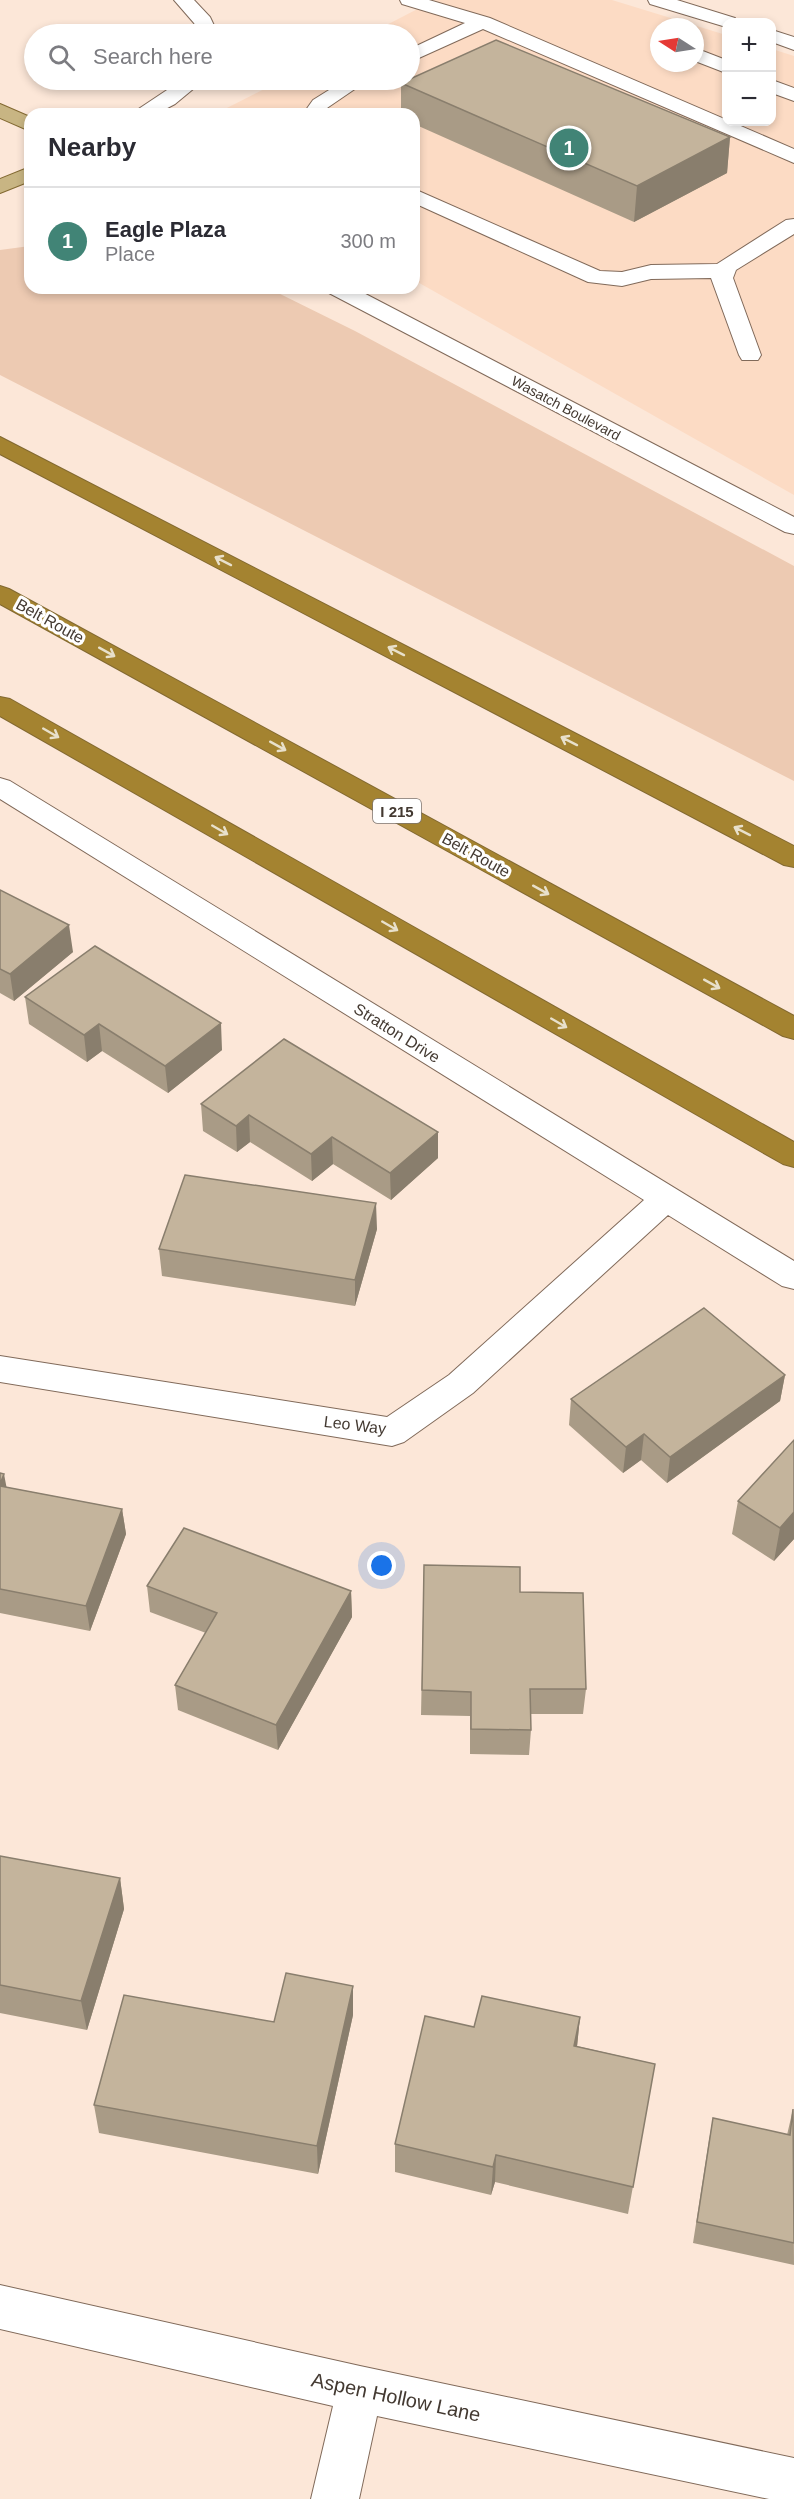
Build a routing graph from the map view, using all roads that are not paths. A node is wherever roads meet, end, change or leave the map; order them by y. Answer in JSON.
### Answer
{"nodes":[{"id":1,"x":183,"y":0,"type":"edge"},
{"id":2,"x":409,"y":0,"type":"edge"},
{"id":3,"x":657,"y":0,"type":"edge"},
{"id":4,"x":722,"y":20,"type":"edge"},
{"id":5,"x":483,"y":22,"type":"junction"},
{"id":6,"x":204,"y":24,"type":"edge"},
{"id":7,"x":776,"y":38,"type":"edge"},
{"id":8,"x":794,"y":44,"type":"edge"},
{"id":9,"x":420,"y":51,"type":"edge"},
{"id":10,"x":704,"y":58,"type":"edge"},
{"id":11,"x":722,"y":65,"type":"edge"},
{"id":12,"x":776,"y":88,"type":"edge"},
{"id":13,"x":181,"y":90,"type":"edge"},
{"id":14,"x":342,"y":90,"type":"edge"},
{"id":15,"x":794,"y":95,"type":"edge"},
{"id":16,"x":153,"y":108,"type":"edge"},
{"id":17,"x":317,"y":108,"type":"edge"},
{"id":18,"x":0,"y":110,"type":"edge"},
{"id":19,"x":24,"y":122,"type":"edge"},
{"id":20,"x":794,"y":157,"type":"edge"},
{"id":21,"x":24,"y":176,"type":"edge"},
{"id":22,"x":0,"y":187,"type":"edge"},
{"id":23,"x":420,"y":198,"type":"edge"},
{"id":24,"x":794,"y":225,"type":"edge"},
{"id":25,"x":724,"y":271,"type":"junction"},
{"id":26,"x":348,"y":294,"type":"edge"},
{"id":27,"x":750,"y":355,"type":"dead end"},
{"id":28,"x":0,"y":444,"type":"edge"},
{"id":29,"x":794,"y":528,"type":"edge"},
{"id":30,"x":0,"y":594,"type":"edge"},
{"id":31,"x":0,"y":705,"type":"edge"},
{"id":32,"x":0,"y":787,"type":"edge"},
{"id":33,"x":794,"y":858,"type":"edge"},
{"id":34,"x":794,"y":1029,"type":"edge"},
{"id":35,"x":794,"y":1156,"type":"edge"},
{"id":36,"x":665,"y":1199,"type":"junction"},
{"id":37,"x":794,"y":1278,"type":"edge"},
{"id":38,"x":0,"y":1369,"type":"edge"},
{"id":39,"x":0,"y":2307,"type":"edge"},
{"id":40,"x":360,"y":2389,"type":"junction"},
{"id":41,"x":794,"y":2481,"type":"edge"},
{"id":42,"x":335,"y":2499,"type":"edge"}],
"edges":[{"from":1,"to":6,"type":"street"},
{"from":2,"to":5,"type":"street"},
{"from":3,"to":4,"type":"street"},
{"from":5,"to":9,"type":"street"},
{"from":5,"to":20,"type":"street"},
{"from":7,"to":8,"type":"street"},
{"from":10,"to":11,"type":"street"},
{"from":12,"to":15,"type":"street"},
{"from":13,"to":16,"type":"street"},
{"from":14,"to":17,"type":"street"},
{"from":18,"to":19,"type":"main road"},
{"from":21,"to":22,"type":"main road"},
{"from":23,"to":25,"type":"street"},
{"from":24,"to":25,"type":"street"},
{"from":25,"to":27,"type":"street"},
{"from":26,"to":29,"type":"street","name":"Wasatch Boulevard"},
{"from":33,"to":28,"type":"highway","one_way":true},
{"from":30,"to":34,"type":"highway","name":"Belt Route","number":"I 215","one_way":true},
{"from":31,"to":35,"type":"highway","one_way":true},
{"from":32,"to":36,"type":"street","name":"Stratton Drive"},
{"from":36,"to":37,"type":"street","name":"Stratton Drive"},
{"from":36,"to":38,"type":"street","name":"Leo Way"},
{"from":39,"to":40,"type":"street","name":"Aspen Hollow Lane"},
{"from":40,"to":41,"type":"street","name":"Aspen Hollow Lane"},
{"from":40,"to":42,"type":"street"}]}
